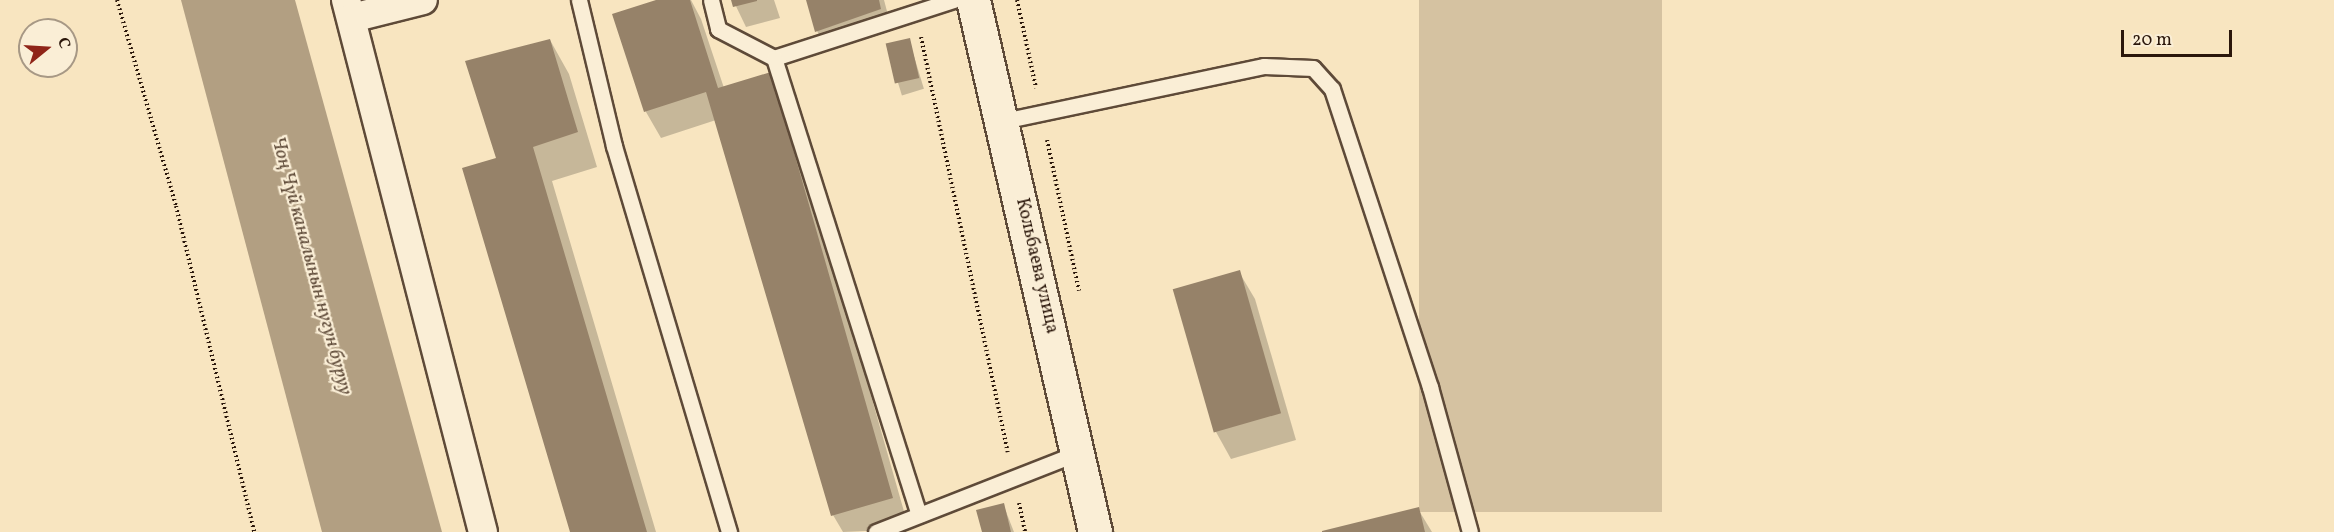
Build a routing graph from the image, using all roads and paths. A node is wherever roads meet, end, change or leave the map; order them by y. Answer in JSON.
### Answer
{"nodes":[{"id":1,"x":117,"y":0,"type":"edge"},
{"id":2,"x":423,"y":0,"type":"edge"},
{"id":3,"x":579,"y":0,"type":"edge"},
{"id":4,"x":711,"y":0,"type":"edge"},
{"id":5,"x":954,"y":0,"type":"edge"},
{"id":6,"x":974,"y":0,"type":"edge"},
{"id":7,"x":1017,"y":0,"type":"edge"},
{"id":8,"x":349,"y":9,"type":"edge"},
{"id":9,"x":916,"y":13,"type":"junction"},
{"id":10,"x":774,"y":58,"type":"junction"},
{"id":11,"x":1041,"y":113,"type":"junction"},
{"id":12,"x":1003,"y":121,"type":"junction"},
{"id":13,"x":1081,"y":299,"type":"dead end"},
{"id":14,"x":1078,"y":453,"type":"junction"},
{"id":15,"x":1014,"y":478,"type":"junction"},
{"id":16,"x":919,"y":515,"type":"junction"},
{"id":17,"x":254,"y":532,"type":"edge"},
{"id":18,"x":483,"y":532,"type":"edge"},
{"id":19,"x":729,"y":532,"type":"edge"},
{"id":20,"x":876,"y":532,"type":"edge"},
{"id":21,"x":1025,"y":532,"type":"edge"},
{"id":22,"x":1095,"y":532,"type":"edge"},
{"id":23,"x":1470,"y":532,"type":"edge"}],
"edges":[{"from":1,"to":17,"type":"path"},
{"from":2,"to":8,"type":"street"},
{"from":3,"to":19,"type":"lane"},
{"from":4,"to":10,"type":"lane"},
{"from":5,"to":9,"type":"lane"},
{"from":6,"to":12,"type":"main road","name":"Кольбаева улица"},
{"from":7,"to":11,"type":"path"},
{"from":8,"to":18,"type":"street"},
{"from":9,"to":10,"type":"lane"},
{"from":9,"to":15,"type":"path"},
{"from":10,"to":16,"type":"lane"},
{"from":11,"to":12,"type":"lane"},
{"from":11,"to":13,"type":"path"},
{"from":11,"to":23,"type":"lane"},
{"from":12,"to":14,"type":"main road","name":"Кольбаева улица"},
{"from":14,"to":15,"type":"lane"},
{"from":14,"to":22,"type":"main road","name":"Кольбаева улица"},
{"from":15,"to":16,"type":"lane"},
{"from":15,"to":21,"type":"path"},
{"from":16,"to":20,"type":"lane"}]}
